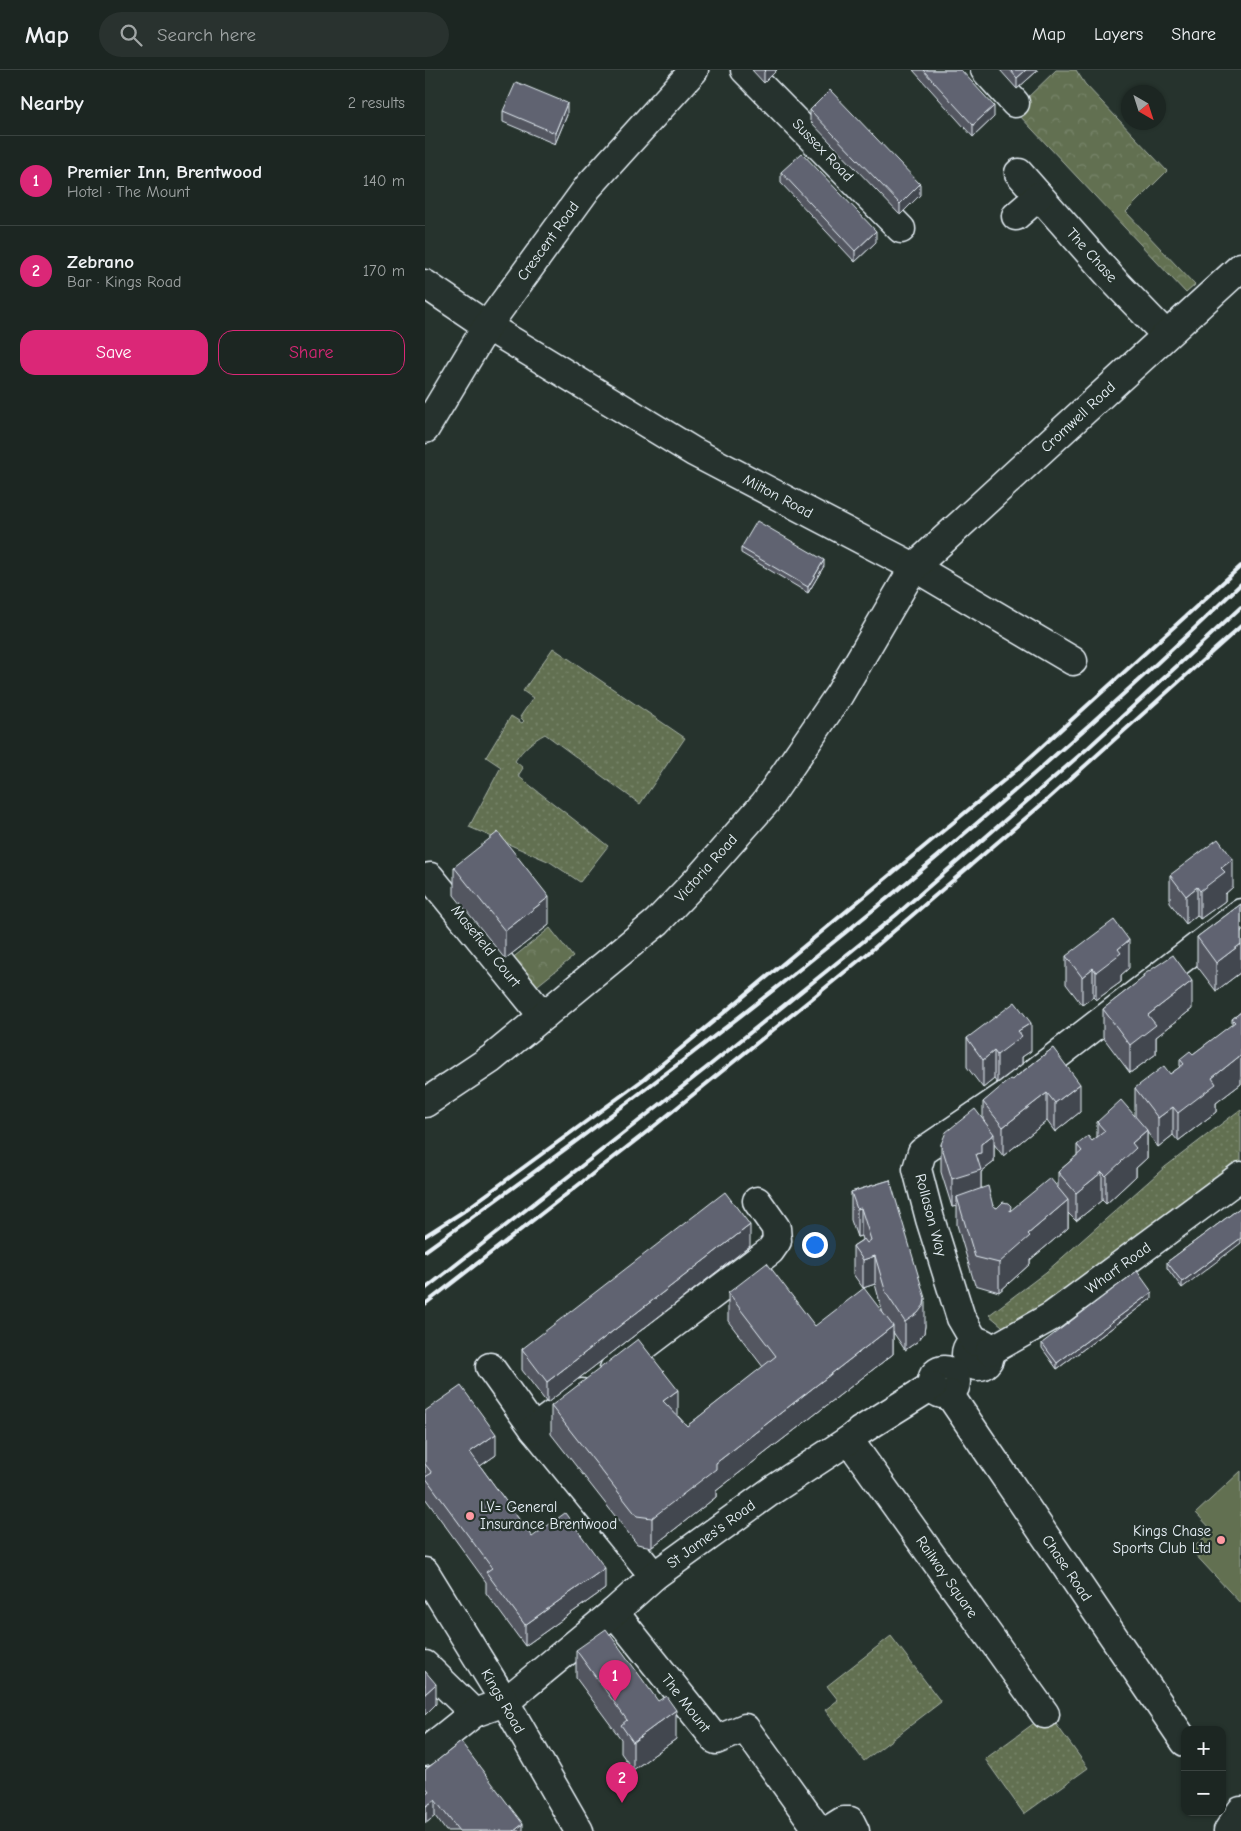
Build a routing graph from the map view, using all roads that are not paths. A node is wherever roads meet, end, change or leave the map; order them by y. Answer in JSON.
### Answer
{"nodes":[{"id":1,"x":694,"y":70,"type":"edge"},
{"id":2,"x":745,"y":70,"type":"edge"},
{"id":3,"x":985,"y":70,"type":"edge"},
{"id":4,"x":1015,"y":103,"type":"dead end"},
{"id":5,"x":1019,"y":173,"type":"dead end"},
{"id":6,"x":1039,"y":196,"type":"junction"},
{"id":7,"x":1015,"y":216,"type":"dead end"},
{"id":8,"x":901,"y":229,"type":"dead end"},
{"id":9,"x":1241,"y":266,"type":"edge"},
{"id":10,"x":425,"y":284,"type":"edge"},
{"id":11,"x":487,"y":326,"type":"junction"},
{"id":12,"x":1166,"y":335,"type":"junction"},
{"id":13,"x":425,"y":429,"type":"edge"},
{"id":14,"x":914,"y":567,"type":"junction"},
{"id":15,"x":1073,"y":661,"type":"dead end"},
{"id":16,"x":430,"y":877,"type":"dead end"},
{"id":17,"x":1241,"y":913,"type":"edge"},
{"id":18,"x":543,"y":1016,"type":"junction"},
{"id":19,"x":425,"y":1103,"type":"edge"},
{"id":20,"x":1241,"y":1176,"type":"edge"},
{"id":21,"x":757,"y":1201,"type":"dead end"},
{"id":22,"x":491,"y":1367,"type":"dead end"},
{"id":23,"x":961,"y":1368,"type":"junction"},
{"id":24,"x":535,"y":1429,"type":"junction"},
{"id":25,"x":849,"y":1440,"type":"junction"},
{"id":26,"x":425,"y":1572,"type":"edge"},
{"id":27,"x":654,"y":1576,"type":"junction"},
{"id":28,"x":614,"y":1612,"type":"junction"},
{"id":29,"x":425,"y":1665,"type":"edge"},
{"id":30,"x":505,"y":1702,"type":"junction"},
{"id":31,"x":474,"y":1713,"type":"junction"},
{"id":32,"x":1045,"y":1714,"type":"dead end"},
{"id":33,"x":1181,"y":1735,"type":"edge"},
{"id":34,"x":425,"y":1752,"type":"edge"},
{"id":35,"x":579,"y":1831,"type":"edge"},
{"id":36,"x":819,"y":1831,"type":"edge"},
{"id":37,"x":827,"y":1831,"type":"edge"},
{"id":38,"x":855,"y":1831,"type":"edge"}],
"edges":[{"from":1,"to":11,"type":"street","name":"Crescent Road"},
{"from":2,"to":8,"type":"street","name":"Sussex Road"},
{"from":3,"to":4,"type":"street"},
{"from":5,"to":6,"type":"street","name":"The Chase"},
{"from":6,"to":7,"type":"street"},
{"from":6,"to":12,"type":"street","name":"The Chase"},
{"from":9,"to":12,"type":"street","name":"Cromwell Road"},
{"from":10,"to":11,"type":"street","name":"Milton Road"},
{"from":11,"to":13,"type":"street","name":"Crescent Road"},
{"from":11,"to":14,"type":"street","name":"Milton Road"},
{"from":12,"to":14,"type":"street","name":"Cromwell Road"},
{"from":14,"to":15,"type":"street","name":"Milton Road"},
{"from":14,"to":18,"type":"street","name":"Victoria Road"},
{"from":16,"to":18,"type":"street","name":"Masefield Court"},
{"from":17,"to":23,"type":"street","name":"Rollason Way"},
{"from":18,"to":19,"type":"street","name":"Victoria Road"},
{"from":20,"to":23,"type":"street","name":"Wharf Road"},
{"from":21,"to":24,"type":"street"},
{"from":22,"to":24,"type":"street"},
{"from":23,"to":25,"type":"street","name":"St James's Road"},
{"from":23,"to":33,"type":"street","name":"Chase Road"},
{"from":24,"to":27,"type":"street"},
{"from":25,"to":27,"type":"street","name":"St James's Road"},
{"from":25,"to":32,"type":"street","name":"Railway Square"},
{"from":26,"to":30,"type":"street","name":"Kings Road"},
{"from":27,"to":28,"type":"street","name":"St James's Road"},
{"from":28,"to":30,"type":"street","name":"St James's Road"},
{"from":28,"to":36,"type":"street","name":"The Mount"},
{"from":29,"to":31,"type":"street"},
{"from":30,"to":31,"type":"street"},
{"from":30,"to":35,"type":"street","name":"Kings Road"},
{"from":31,"to":34,"type":"street"},
{"from":37,"to":38,"type":"street"}]}
